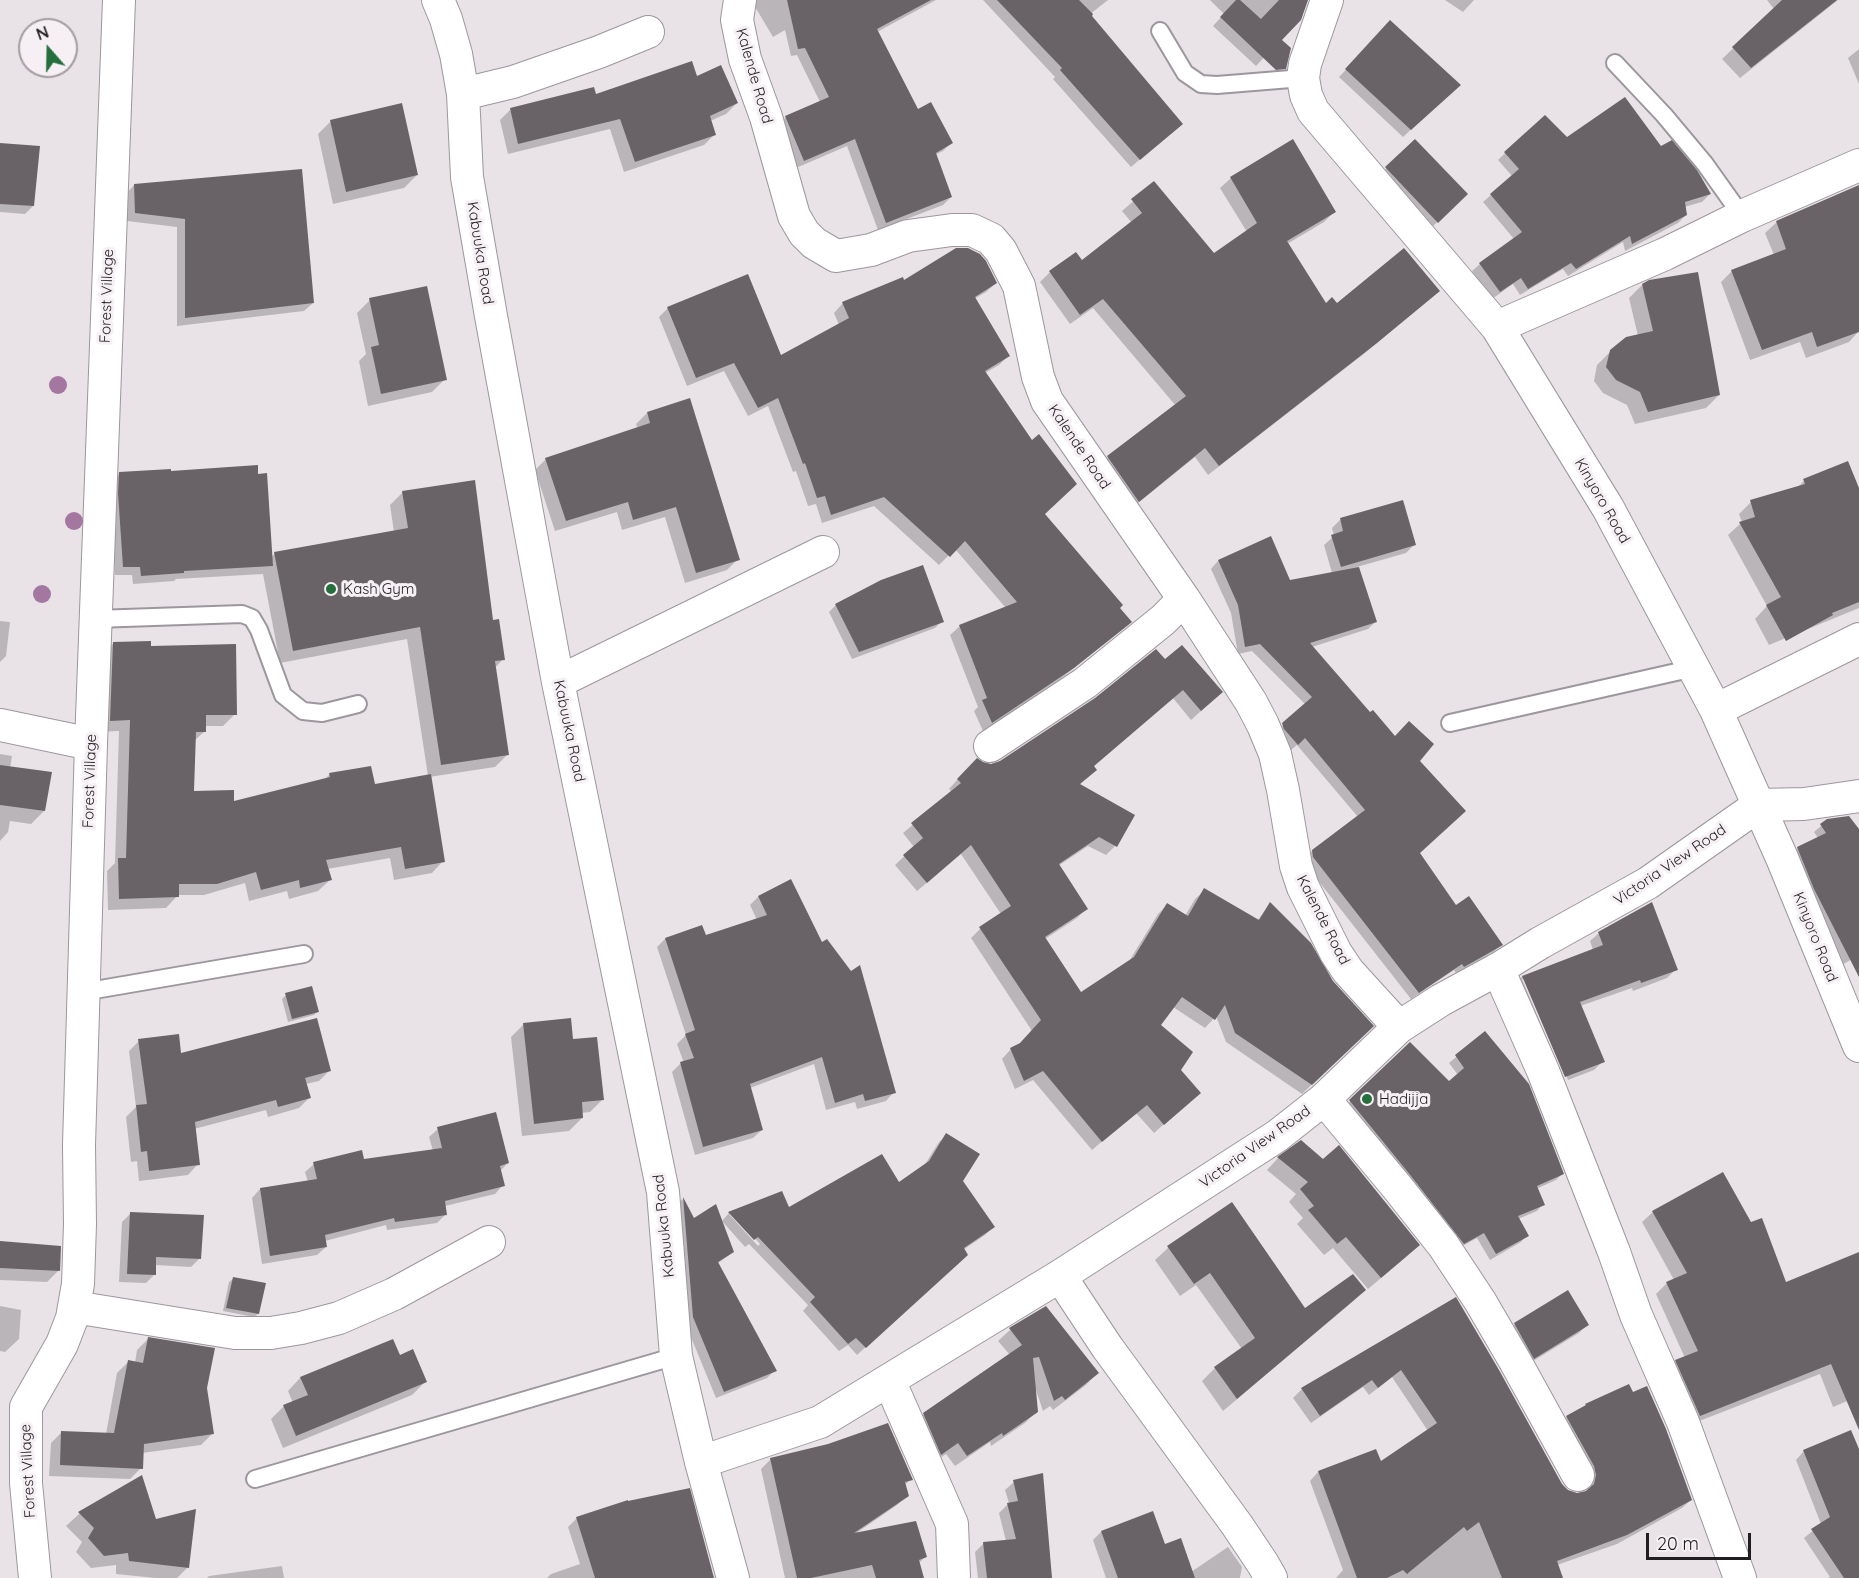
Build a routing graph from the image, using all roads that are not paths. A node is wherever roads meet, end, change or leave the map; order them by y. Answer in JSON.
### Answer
{"nodes":[{"id":1,"x":119,"y":0,"type":"edge"},
{"id":2,"x":438,"y":0,"type":"edge"},
{"id":3,"x":741,"y":0,"type":"edge"},
{"id":4,"x":1327,"y":0,"type":"edge"},
{"id":5,"x":1160,"y":31,"type":"dead end"},
{"id":6,"x":648,"y":32,"type":"dead end"},
{"id":7,"x":1615,"y":63,"type":"dead end"},
{"id":8,"x":1303,"y":78,"type":"junction"},
{"id":9,"x":463,"y":94,"type":"junction"},
{"id":10,"x":1859,"y":165,"type":"edge"},
{"id":11,"x":1742,"y":216,"type":"junction"},
{"id":12,"x":1497,"y":327,"type":"junction"},
{"id":13,"x":823,"y":552,"type":"dead end"},
{"id":14,"x":1184,"y":598,"type":"junction"},
{"id":15,"x":95,"y":619,"type":"junction"},
{"id":16,"x":1859,"y":639,"type":"edge"},
{"id":17,"x":1694,"y":668,"type":"junction"},
{"id":18,"x":558,"y":682,"type":"junction"},
{"id":19,"x":358,"y":704,"type":"dead end"},
{"id":20,"x":1716,"y":710,"type":"junction"},
{"id":21,"x":1450,"y":723,"type":"dead end"},
{"id":22,"x":0,"y":725,"type":"edge"},
{"id":23,"x":91,"y":744,"type":"junction"},
{"id":24,"x":990,"y":746,"type":"dead end"},
{"id":25,"x":1859,"y":796,"type":"edge"},
{"id":26,"x":1759,"y":805,"type":"junction"},
{"id":27,"x":304,"y":954,"type":"dead end"},
{"id":28,"x":1498,"y":969,"type":"junction"},
{"id":29,"x":83,"y":992,"type":"junction"},
{"id":30,"x":1399,"y":1027,"type":"junction"},
{"id":31,"x":1859,"y":1046,"type":"edge"},
{"id":32,"x":1324,"y":1099,"type":"junction"},
{"id":33,"x":489,"y":1242,"type":"dead end"},
{"id":34,"x":1060,"y":1276,"type":"junction"},
{"id":35,"x":74,"y":1307,"type":"junction"},
{"id":36,"x":676,"y":1356,"type":"junction"},
{"id":37,"x":889,"y":1380,"type":"junction"},
{"id":38,"x":13,"y":1405,"type":"edge"},
{"id":39,"x":701,"y":1462,"type":"junction"},
{"id":40,"x":1578,"y":1475,"type":"dead end"},
{"id":41,"x":255,"y":1479,"type":"dead end"},
{"id":42,"x":34,"y":1564,"type":"edge"},
{"id":43,"x":733,"y":1578,"type":"edge"},
{"id":44,"x":954,"y":1578,"type":"edge"},
{"id":45,"x":1270,"y":1578,"type":"edge"},
{"id":46,"x":1740,"y":1578,"type":"edge"}],
"edges":[{"from":1,"to":15,"type":"street","name":"Forest Village"},
{"from":2,"to":9,"type":"street","name":"Kabuuka Road"},
{"from":3,"to":14,"type":"street","name":"Kalende Road"},
{"from":4,"to":8,"type":"street","name":"Kinyoro Road"},
{"from":5,"to":8,"type":"lane"},
{"from":6,"to":9,"type":"street"},
{"from":7,"to":11,"type":"lane"},
{"from":8,"to":12,"type":"street","name":"Kinyoro Road"},
{"from":9,"to":18,"type":"street","name":"Kabuuka Road"},
{"from":10,"to":11,"type":"street"},
{"from":11,"to":12,"type":"street"},
{"from":12,"to":17,"type":"street","name":"Kinyoro Road"},
{"from":13,"to":18,"type":"street"},
{"from":14,"to":24,"type":"street"},
{"from":14,"to":30,"type":"street","name":"Kalende Road"},
{"from":15,"to":19,"type":"lane"},
{"from":15,"to":23,"type":"street","name":"Forest Village"},
{"from":16,"to":20,"type":"street"},
{"from":17,"to":20,"type":"street","name":"Kinyoro Road"},
{"from":17,"to":21,"type":"lane"},
{"from":18,"to":36,"type":"street","name":"Kabuuka Road"},
{"from":20,"to":26,"type":"street","name":"Kinyoro Road"},
{"from":22,"to":23,"type":"street"},
{"from":23,"to":29,"type":"street","name":"Forest Village"},
{"from":25,"to":26,"type":"street"},
{"from":26,"to":28,"type":"street","name":"Victoria View Road"},
{"from":26,"to":31,"type":"street","name":"Kinyoro Road"},
{"from":27,"to":29,"type":"lane"},
{"from":28,"to":30,"type":"street","name":"Victoria View Road"},
{"from":28,"to":46,"type":"street"},
{"from":29,"to":35,"type":"street","name":"Forest Village"},
{"from":30,"to":32,"type":"street","name":"Victoria View Road"},
{"from":32,"to":34,"type":"street","name":"Victoria View Road"},
{"from":32,"to":40,"type":"street"},
{"from":33,"to":35,"type":"street"},
{"from":34,"to":37,"type":"street","name":"Victoria View Road"},
{"from":34,"to":45,"type":"street"},
{"from":35,"to":38,"type":"street","name":"Forest Village"},
{"from":36,"to":39,"type":"street","name":"Kabuuka Road"},
{"from":36,"to":41,"type":"lane"},
{"from":37,"to":39,"type":"street","name":"Victoria View Road"},
{"from":37,"to":44,"type":"street"},
{"from":38,"to":42,"type":"street","name":"Forest Village"},
{"from":39,"to":43,"type":"street","name":"Kabuuka Road"}]}
